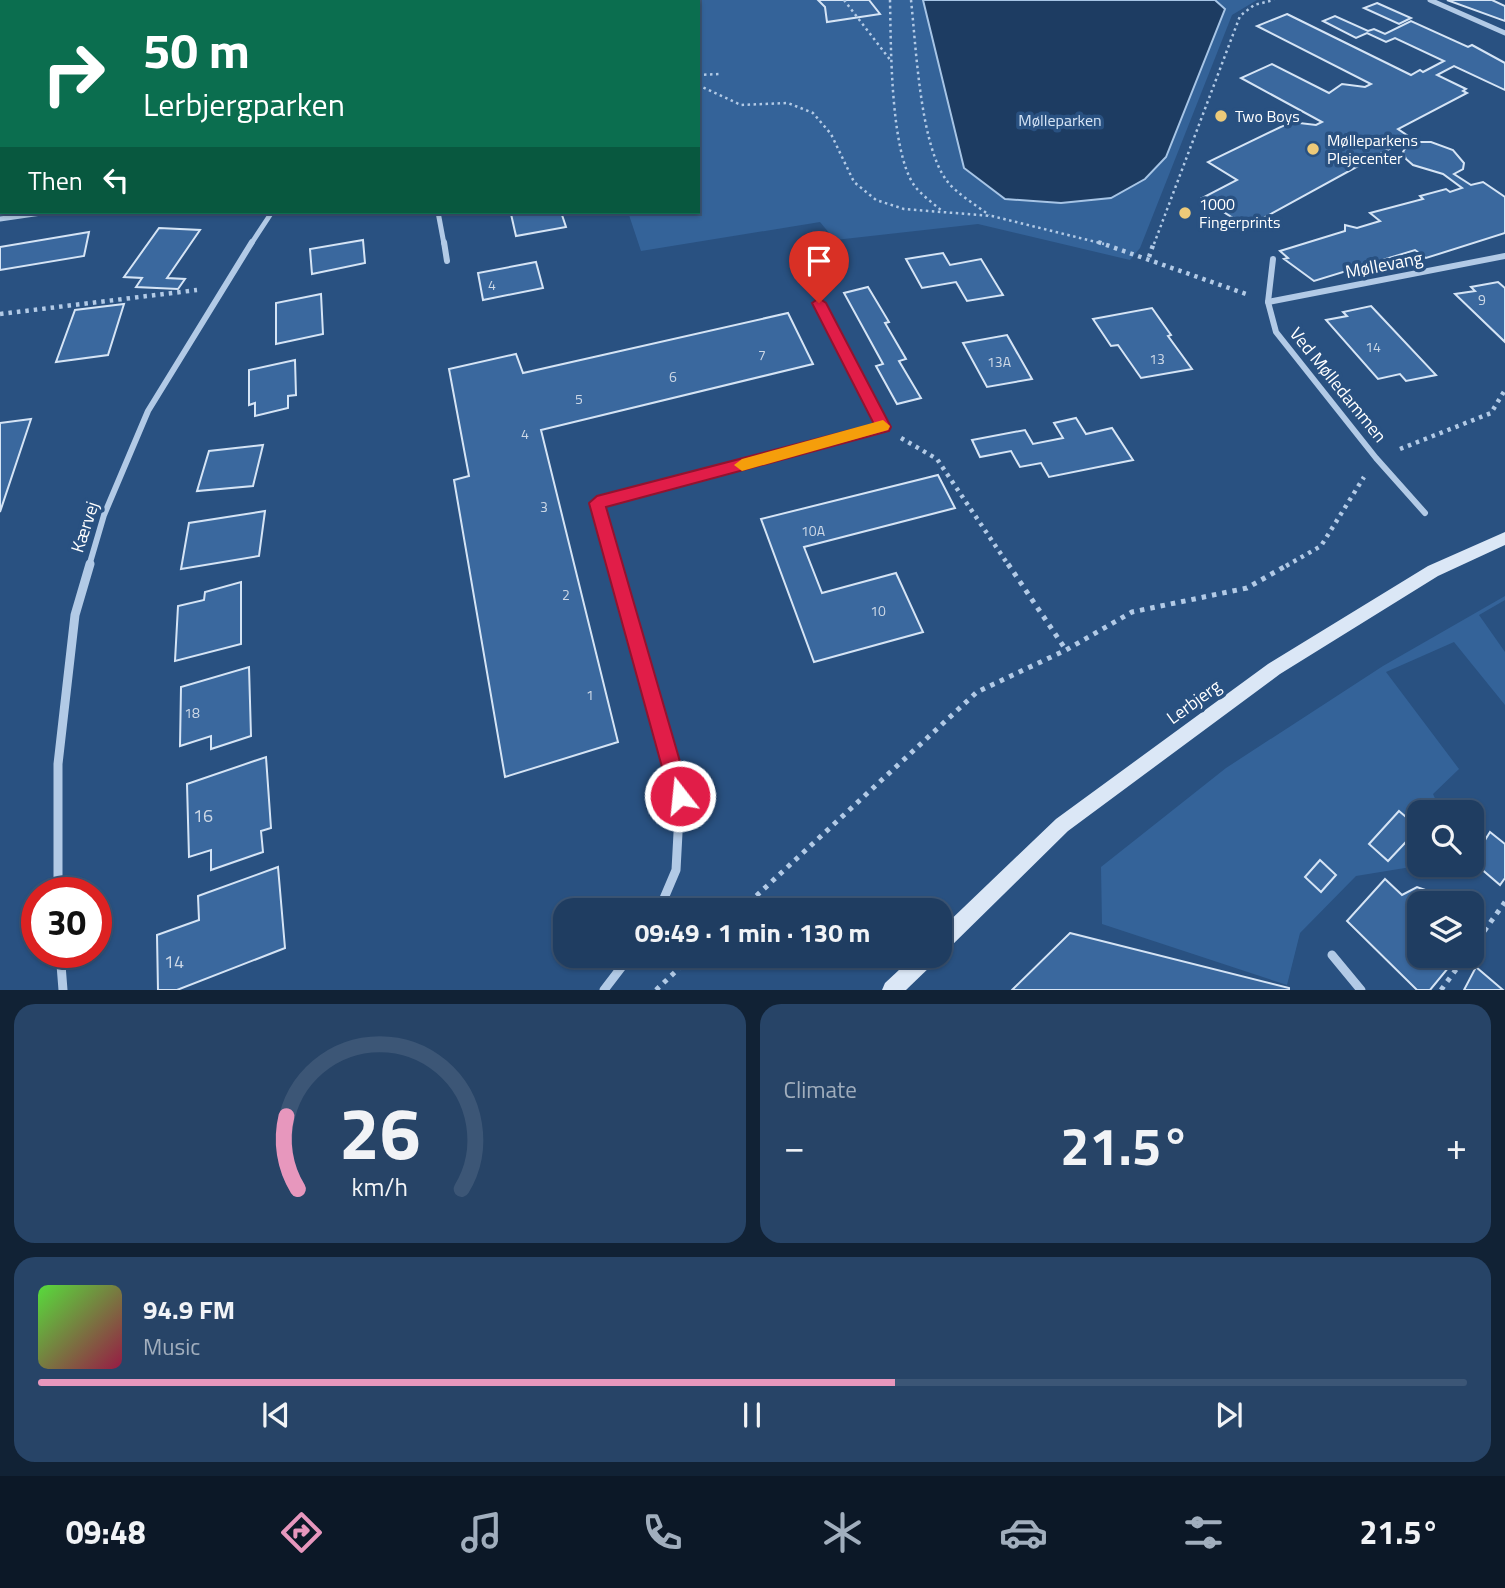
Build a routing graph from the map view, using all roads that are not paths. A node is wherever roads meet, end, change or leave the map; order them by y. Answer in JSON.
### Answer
{"nodes":[{"id":1,"x":1430,"y":0,"type":"edge"},
{"id":2,"x":1505,"y":33,"type":"edge"},
{"id":3,"x":34,"y":214,"type":"edge"},
{"id":4,"x":271,"y":214,"type":"edge"},
{"id":5,"x":438,"y":214,"type":"edge"},
{"id":6,"x":0,"y":219,"type":"edge"},
{"id":7,"x":1505,"y":256,"type":"edge"},
{"id":8,"x":1273,"y":259,"type":"dead end"},
{"id":9,"x":447,"y":261,"type":"dead end"},
{"id":10,"x":1268,"y":302,"type":"junction"},
{"id":11,"x":819,"y":303,"type":"dead end"},
{"id":12,"x":1425,"y":513,"type":"dead end"},
{"id":13,"x":1505,"y":538,"type":"edge"},
{"id":14,"x":58,"y":877,"type":"edge"},
{"id":15,"x":664,"y":898,"type":"edge"},
{"id":16,"x":952,"y":931,"type":"edge"},
{"id":17,"x":1332,"y":955,"type":"dead end"},
{"id":18,"x":61,"y":968,"type":"edge"},
{"id":19,"x":621,"y":968,"type":"edge"},
{"id":20,"x":914,"y":968,"type":"edge"},
{"id":21,"x":63,"y":989,"type":"edge"},
{"id":22,"x":604,"y":989,"type":"edge"},
{"id":23,"x":892,"y":989,"type":"edge"},
{"id":24,"x":1361,"y":989,"type":"edge"}],
"edges":[{"from":1,"to":2,"type":"street"},
{"from":3,"to":6,"type":"street"},
{"from":4,"to":14,"type":"street","name":"Kærvej"},
{"from":5,"to":9,"type":"street"},
{"from":7,"to":10,"type":"street","name":"Møllevang"},
{"from":8,"to":10,"type":"street","name":"Ved Mølledammen"},
{"from":10,"to":12,"type":"street","name":"Ved Mølledammen"},
{"from":11,"to":15,"type":"street"},
{"from":13,"to":16,"type":"street","name":"Lerbjerg"},
{"from":17,"to":24,"type":"street"},
{"from":18,"to":21,"type":"street"},
{"from":19,"to":22,"type":"street"},
{"from":20,"to":23,"type":"street"}]}
